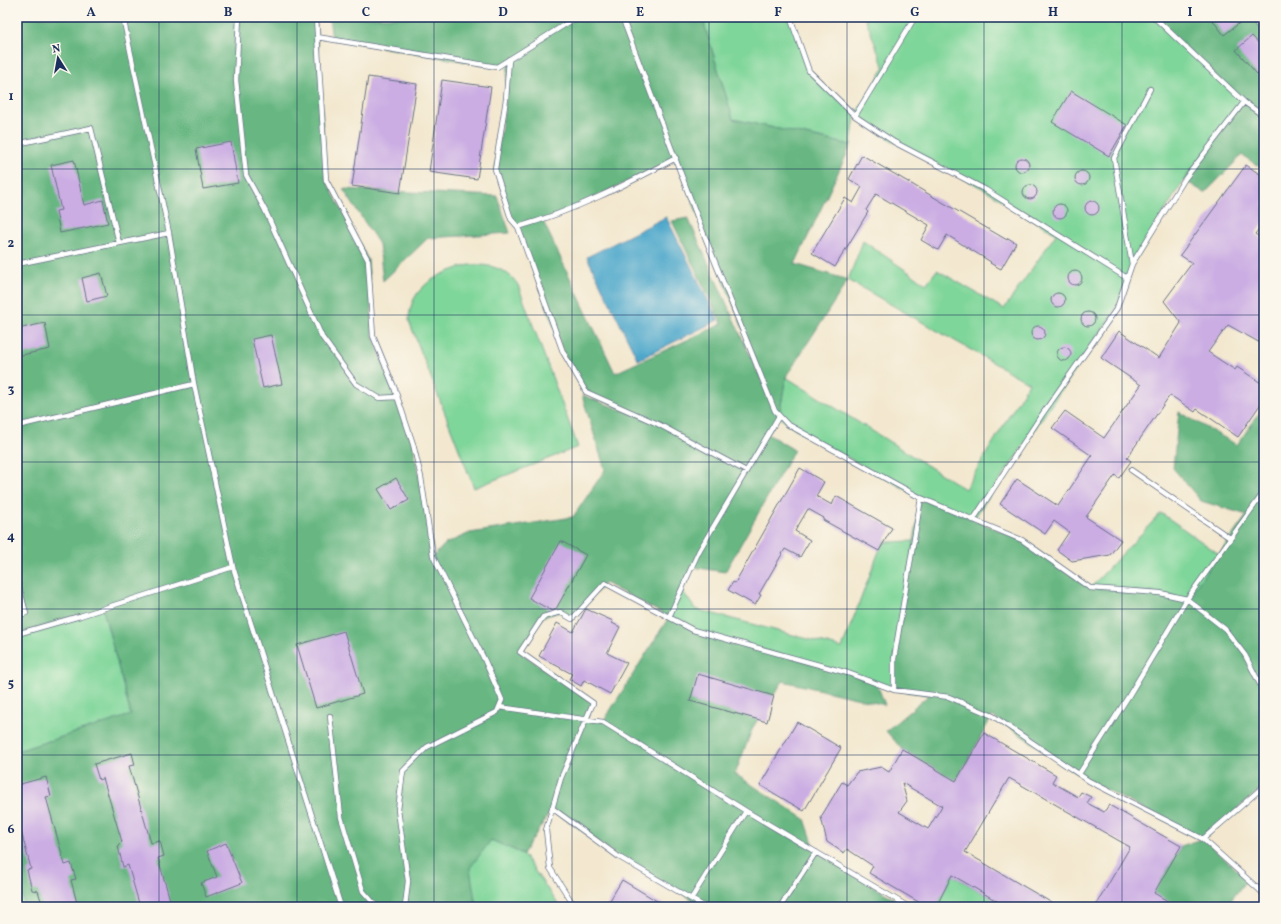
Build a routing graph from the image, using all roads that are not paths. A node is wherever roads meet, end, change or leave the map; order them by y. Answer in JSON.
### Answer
{"nodes":[{"id":1,"x":123,"y":17,"type":"edge"},
{"id":2,"x":239,"y":17,"type":"edge"},
{"id":3,"x":316,"y":17,"type":"edge"},
{"id":4,"x":577,"y":17,"type":"edge"},
{"id":5,"x":622,"y":17,"type":"edge"},
{"id":6,"x":790,"y":17,"type":"edge"},
{"id":7,"x":915,"y":17,"type":"edge"},
{"id":8,"x":1154,"y":17,"type":"edge"},
{"id":9,"x":1252,"y":17,"type":"edge"},
{"id":10,"x":1264,"y":33,"type":"edge"},
{"id":11,"x":317,"y":37,"type":"junction"},
{"id":12,"x":508,"y":59,"type":"junction"},
{"id":13,"x":1150,"y":89,"type":"dead end"},
{"id":14,"x":1244,"y":102,"type":"junction"},
{"id":15,"x":855,"y":116,"type":"junction"},
{"id":16,"x":1264,"y":116,"type":"edge"},
{"id":17,"x":17,"y":144,"type":"edge"},
{"id":18,"x":676,"y":158,"type":"junction"},
{"id":19,"x":518,"y":227,"type":"junction"},
{"id":20,"x":169,"y":233,"type":"junction"},
{"id":21,"x":119,"y":243,"type":"junction"},
{"id":22,"x":17,"y":264,"type":"edge"},
{"id":23,"x":1132,"y":264,"type":"junction"},
{"id":24,"x":1127,"y":278,"type":"junction"},
{"id":25,"x":194,"y":384,"type":"junction"},
{"id":26,"x":397,"y":397,"type":"junction"},
{"id":27,"x":779,"y":416,"type":"junction"},
{"id":28,"x":17,"y":426,"type":"edge"},
{"id":29,"x":1131,"y":470,"type":"dead end"},
{"id":30,"x":746,"y":471,"type":"junction"},
{"id":31,"x":1264,"y":492,"type":"edge"},
{"id":32,"x":920,"y":498,"type":"junction"},
{"id":33,"x":973,"y":520,"type":"junction"},
{"id":34,"x":1230,"y":538,"type":"junction"},
{"id":35,"x":233,"y":566,"type":"junction"},
{"id":36,"x":17,"y":580,"type":"edge"},
{"id":37,"x":1187,"y":599,"type":"junction"},
{"id":38,"x":17,"y":616,"type":"edge"},
{"id":39,"x":669,"y":617,"type":"junction"},
{"id":40,"x":17,"y":634,"type":"edge"},
{"id":41,"x":894,"y":690,"type":"junction"},
{"id":42,"x":1264,"y":692,"type":"edge"},
{"id":43,"x":499,"y":707,"type":"junction"},
{"id":44,"x":330,"y":716,"type":"dead end"},
{"id":45,"x":586,"y":720,"type":"junction"},
{"id":46,"x":1078,"y":774,"type":"junction"},
{"id":47,"x":1264,"y":786,"type":"edge"},
{"id":48,"x":552,"y":808,"type":"junction"},
{"id":49,"x":746,"y":811,"type":"junction"},
{"id":50,"x":1203,"y":839,"type":"junction"},
{"id":51,"x":816,"y":852,"type":"junction"},
{"id":52,"x":1264,"y":894,"type":"edge"},
{"id":53,"x":691,"y":899,"type":"junction"},
{"id":54,"x":341,"y":907,"type":"edge"},
{"id":55,"x":377,"y":907,"type":"edge"},
{"id":56,"x":405,"y":907,"type":"edge"},
{"id":57,"x":575,"y":907,"type":"edge"},
{"id":58,"x":705,"y":907,"type":"edge"},
{"id":59,"x":780,"y":907,"type":"edge"},
{"id":60,"x":909,"y":907,"type":"edge"}],
"edges":[{"from":1,"to":20,"type":"lane"},
{"from":2,"to":26,"type":"lane"},
{"from":3,"to":11,"type":"lane"},
{"from":4,"to":12,"type":"lane"},
{"from":5,"to":18,"type":"lane"},
{"from":6,"to":15,"type":"lane"},
{"from":7,"to":15,"type":"lane"},
{"from":8,"to":14,"type":"lane"},
{"from":9,"to":10,"type":"lane"},
{"from":11,"to":12,"type":"lane"},
{"from":11,"to":26,"type":"lane"},
{"from":12,"to":19,"type":"lane"},
{"from":13,"to":23,"type":"lane"},
{"from":14,"to":16,"type":"lane"},
{"from":14,"to":23,"type":"lane"},
{"from":15,"to":24,"type":"lane"},
{"from":17,"to":21,"type":"lane"},
{"from":18,"to":19,"type":"lane"},
{"from":18,"to":27,"type":"lane"},
{"from":19,"to":30,"type":"lane"},
{"from":20,"to":21,"type":"lane"},
{"from":20,"to":25,"type":"lane"},
{"from":21,"to":22,"type":"lane"},
{"from":23,"to":24,"type":"lane"},
{"from":24,"to":33,"type":"lane"},
{"from":25,"to":28,"type":"lane"},
{"from":25,"to":35,"type":"lane"},
{"from":26,"to":43,"type":"lane"},
{"from":27,"to":30,"type":"lane"},
{"from":27,"to":32,"type":"lane"},
{"from":29,"to":34,"type":"lane"},
{"from":30,"to":39,"type":"lane"},
{"from":31,"to":34,"type":"lane"},
{"from":32,"to":33,"type":"lane"},
{"from":32,"to":41,"type":"lane"},
{"from":33,"to":37,"type":"lane"},
{"from":34,"to":37,"type":"lane"},
{"from":35,"to":40,"type":"lane"},
{"from":35,"to":54,"type":"lane"},
{"from":36,"to":38,"type":"lane"},
{"from":37,"to":42,"type":"lane"},
{"from":37,"to":46,"type":"lane"},
{"from":39,"to":41,"type":"lane"},
{"from":39,"to":45,"type":"lane"},
{"from":41,"to":46,"type":"lane"},
{"from":43,"to":45,"type":"lane"},
{"from":43,"to":56,"type":"lane"},
{"from":44,"to":55,"type":"lane"},
{"from":45,"to":48,"type":"lane"},
{"from":45,"to":49,"type":"lane"},
{"from":46,"to":50,"type":"lane"},
{"from":47,"to":50,"type":"lane"},
{"from":48,"to":53,"type":"lane"},
{"from":48,"to":57,"type":"lane"},
{"from":49,"to":51,"type":"lane"},
{"from":49,"to":53,"type":"lane"},
{"from":50,"to":52,"type":"lane"},
{"from":51,"to":59,"type":"lane"},
{"from":51,"to":60,"type":"lane"},
{"from":53,"to":58,"type":"lane"}]}
